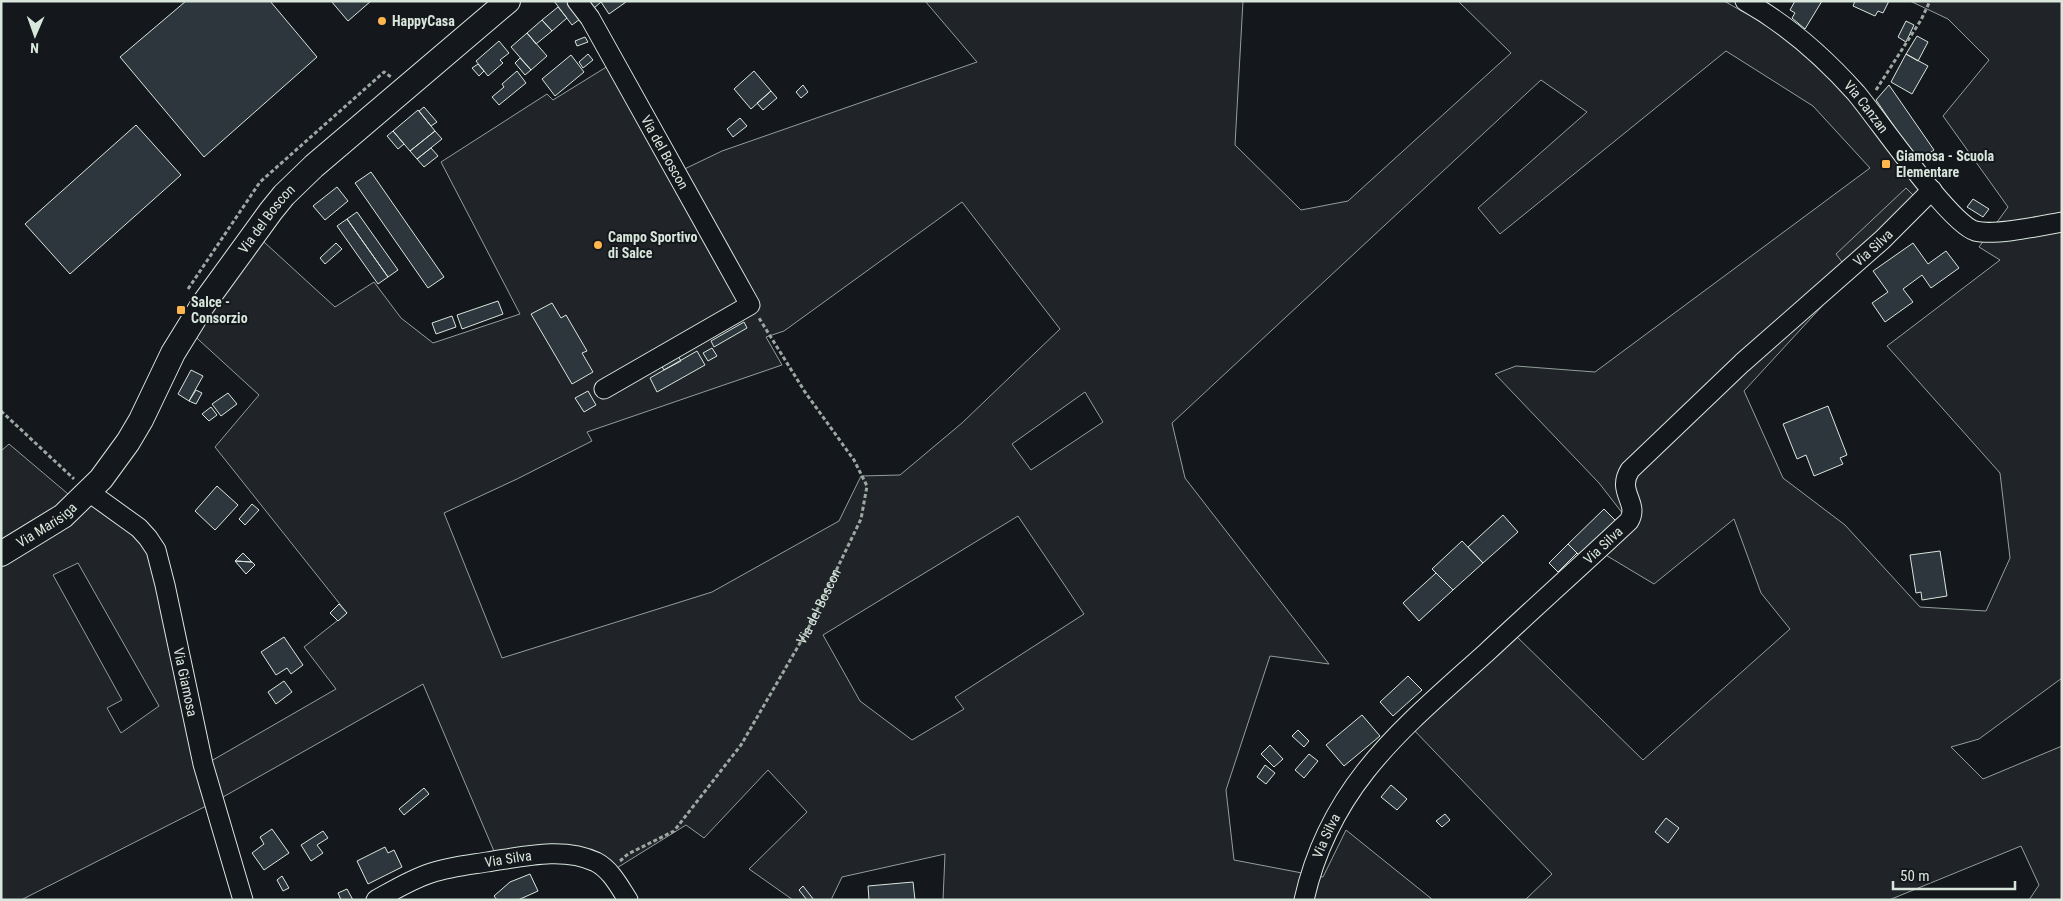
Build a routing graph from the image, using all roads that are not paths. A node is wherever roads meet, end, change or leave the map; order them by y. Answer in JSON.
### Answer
{"nodes":[{"id":1,"x":508,"y":1,"type":"edge"},
{"id":2,"x":577,"y":1,"type":"edge"},
{"id":3,"x":1745,"y":1,"type":"edge"},
{"id":4,"x":1932,"y":190,"type":"junction"},
{"id":5,"x":2062,"y":222,"type":"edge"},
{"id":6,"x":604,"y":389,"type":"dead end"},
{"id":7,"x":83,"y":486,"type":"junction"},
{"id":8,"x":1,"y":554,"type":"edge"},
{"id":9,"x":243,"y":900,"type":"edge"},
{"id":10,"x":376,"y":900,"type":"edge"},
{"id":11,"x":628,"y":900,"type":"edge"},
{"id":12,"x":1304,"y":900,"type":"edge"}],
"edges":[{"from":1,"to":7,"type":"main road","name":"Via del Boscon"},
{"from":2,"to":6,"type":"street","name":"Via del Boscon"},
{"from":3,"to":4,"type":"street","name":"Via Canzan"},
{"from":4,"to":5,"type":"street","name":"Via Canzan"},
{"from":4,"to":12,"type":"street","name":"Via Silva"},
{"from":7,"to":8,"type":"main road","name":"Via Marisiga"},
{"from":7,"to":9,"type":"street","name":"Via Giamosa"},
{"from":10,"to":11,"type":"street","name":"Via Silva"}]}
